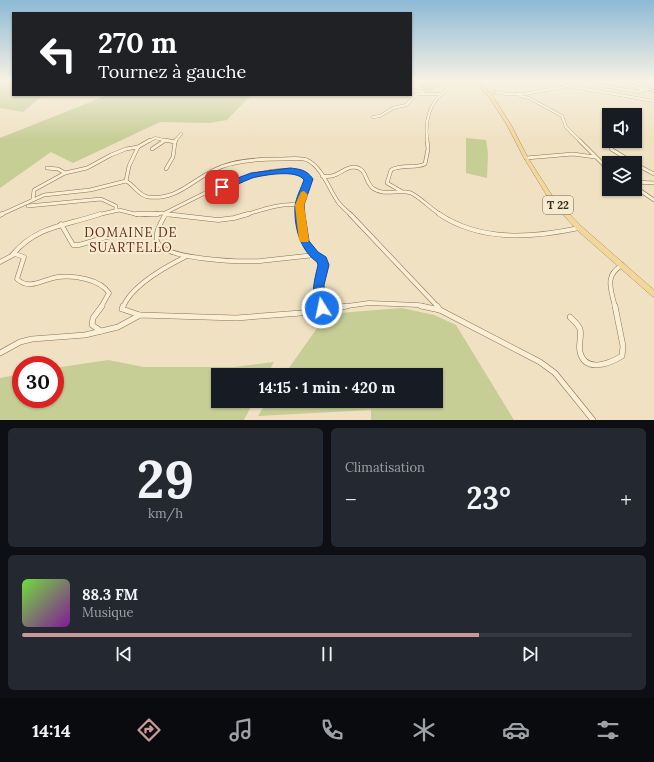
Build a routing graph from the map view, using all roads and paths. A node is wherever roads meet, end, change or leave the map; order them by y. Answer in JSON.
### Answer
{"nodes":[{"id":1,"x":410,"y":101,"type":"edge"},
{"id":2,"x":434,"y":101,"type":"edge"},
{"id":3,"x":495,"y":101,"type":"edge"},
{"id":4,"x":534,"y":101,"type":"edge"},
{"id":5,"x":373,"y":117,"type":"dead end"},
{"id":6,"x":181,"y":134,"type":"dead end"},
{"id":7,"x":164,"y":141,"type":"junction"},
{"id":8,"x":175,"y":142,"type":"junction"},
{"id":9,"x":138,"y":147,"type":"junction"},
{"id":10,"x":152,"y":149,"type":"dead end"},
{"id":11,"x":611,"y":149,"type":"dead end"},
{"id":12,"x":622,"y":156,"type":"edge"},
{"id":13,"x":526,"y":158,"type":"junction"},
{"id":14,"x":596,"y":158,"type":"junction"},
{"id":15,"x":602,"y":164,"type":"edge"},
{"id":16,"x":642,"y":167,"type":"edge"},
{"id":17,"x":47,"y":168,"type":"dead end"},
{"id":18,"x":166,"y":169,"type":"dead end"},
{"id":19,"x":65,"y":173,"type":"junction"},
{"id":20,"x":654,"y":174,"type":"edge"},
{"id":21,"x":322,"y":176,"type":"junction"},
{"id":22,"x":126,"y":181,"type":"junction"},
{"id":23,"x":642,"y":182,"type":"edge"},
{"id":24,"x":654,"y":183,"type":"edge"},
{"id":25,"x":401,"y":192,"type":"junction"},
{"id":26,"x":642,"y":192,"type":"edge"},
{"id":27,"x":33,"y":199,"type":"junction"},
{"id":28,"x":654,"y":200,"type":"edge"},
{"id":29,"x":300,"y":205,"type":"junction"},
{"id":30,"x":28,"y":206,"type":"dead end"},
{"id":31,"x":116,"y":210,"type":"junction"},
{"id":32,"x":165,"y":214,"type":"junction"},
{"id":33,"x":0,"y":215,"type":"edge"},
{"id":34,"x":61,"y":224,"type":"junction"},
{"id":35,"x":579,"y":228,"type":"junction"},
{"id":36,"x":116,"y":234,"type":"dead end"},
{"id":37,"x":13,"y":254,"type":"junction"},
{"id":38,"x":314,"y":255,"type":"junction"},
{"id":39,"x":186,"y":256,"type":"junction"},
{"id":40,"x":0,"y":262,"type":"edge"},
{"id":41,"x":622,"y":265,"type":"junction"},
{"id":42,"x":654,"y":294,"type":"edge"},
{"id":43,"x":322,"y":308,"type":"junction"},
{"id":44,"x":440,"y":310,"type":"junction"},
{"id":45,"x":140,"y":314,"type":"junction"},
{"id":46,"x":570,"y":317,"type":"dead end"},
{"id":47,"x":101,"y":331,"type":"junction"},
{"id":48,"x":0,"y":353,"type":"edge"},
{"id":49,"x":593,"y":420,"type":"edge"}],
"edges":[{"from":1,"to":5,"type":"street"},
{"from":2,"to":25,"type":"street"},
{"from":3,"to":13,"type":"main road","number":"T 22"},
{"from":4,"to":14,"type":"street"},
{"from":6,"to":8,"type":"street"},
{"from":7,"to":8,"type":"street"},
{"from":7,"to":9,"type":"street"},
{"from":7,"to":10,"type":"street"},
{"from":8,"to":18,"type":"street"},
{"from":9,"to":19,"type":"street"},
{"from":9,"to":22,"type":"street"},
{"from":11,"to":12,"type":"street"},
{"from":13,"to":14,"type":"street"},
{"from":13,"to":35,"type":"main road","number":"T 22"},
{"from":14,"to":15,"type":"street"},
{"from":16,"to":20,"type":"street"},
{"from":17,"to":19,"type":"street"},
{"from":19,"to":27,"type":"street"},
{"from":21,"to":22,"type":"street"},
{"from":21,"to":25,"type":"street"},
{"from":21,"to":44,"type":"street"},
{"from":22,"to":27,"type":"street"},
{"from":23,"to":24,"type":"street"},
{"from":25,"to":35,"type":"street"},
{"from":26,"to":28,"type":"street"},
{"from":27,"to":33,"type":"street"},
{"from":29,"to":32,"type":"street"},
{"from":29,"to":32,"type":"street"},
{"from":29,"to":38,"type":"street"},
{"from":30,"to":31,"type":"street"},
{"from":31,"to":32,"type":"street"},
{"from":31,"to":34,"type":"street"},
{"from":32,"to":39,"type":"street"},
{"from":34,"to":36,"type":"street"},
{"from":34,"to":37,"type":"street"},
{"from":35,"to":41,"type":"main road","number":"T 22"},
{"from":37,"to":40,"type":"street"},
{"from":37,"to":47,"type":"street"},
{"from":38,"to":39,"type":"street"},
{"from":38,"to":43,"type":"street"},
{"from":39,"to":45,"type":"street"},
{"from":41,"to":42,"type":"main road","number":"T 22"},
{"from":41,"to":46,"type":"street"},
{"from":43,"to":44,"type":"street"},
{"from":43,"to":45,"type":"street"},
{"from":44,"to":49,"type":"street"},
{"from":45,"to":47,"type":"street"},
{"from":47,"to":48,"type":"street"}]}
